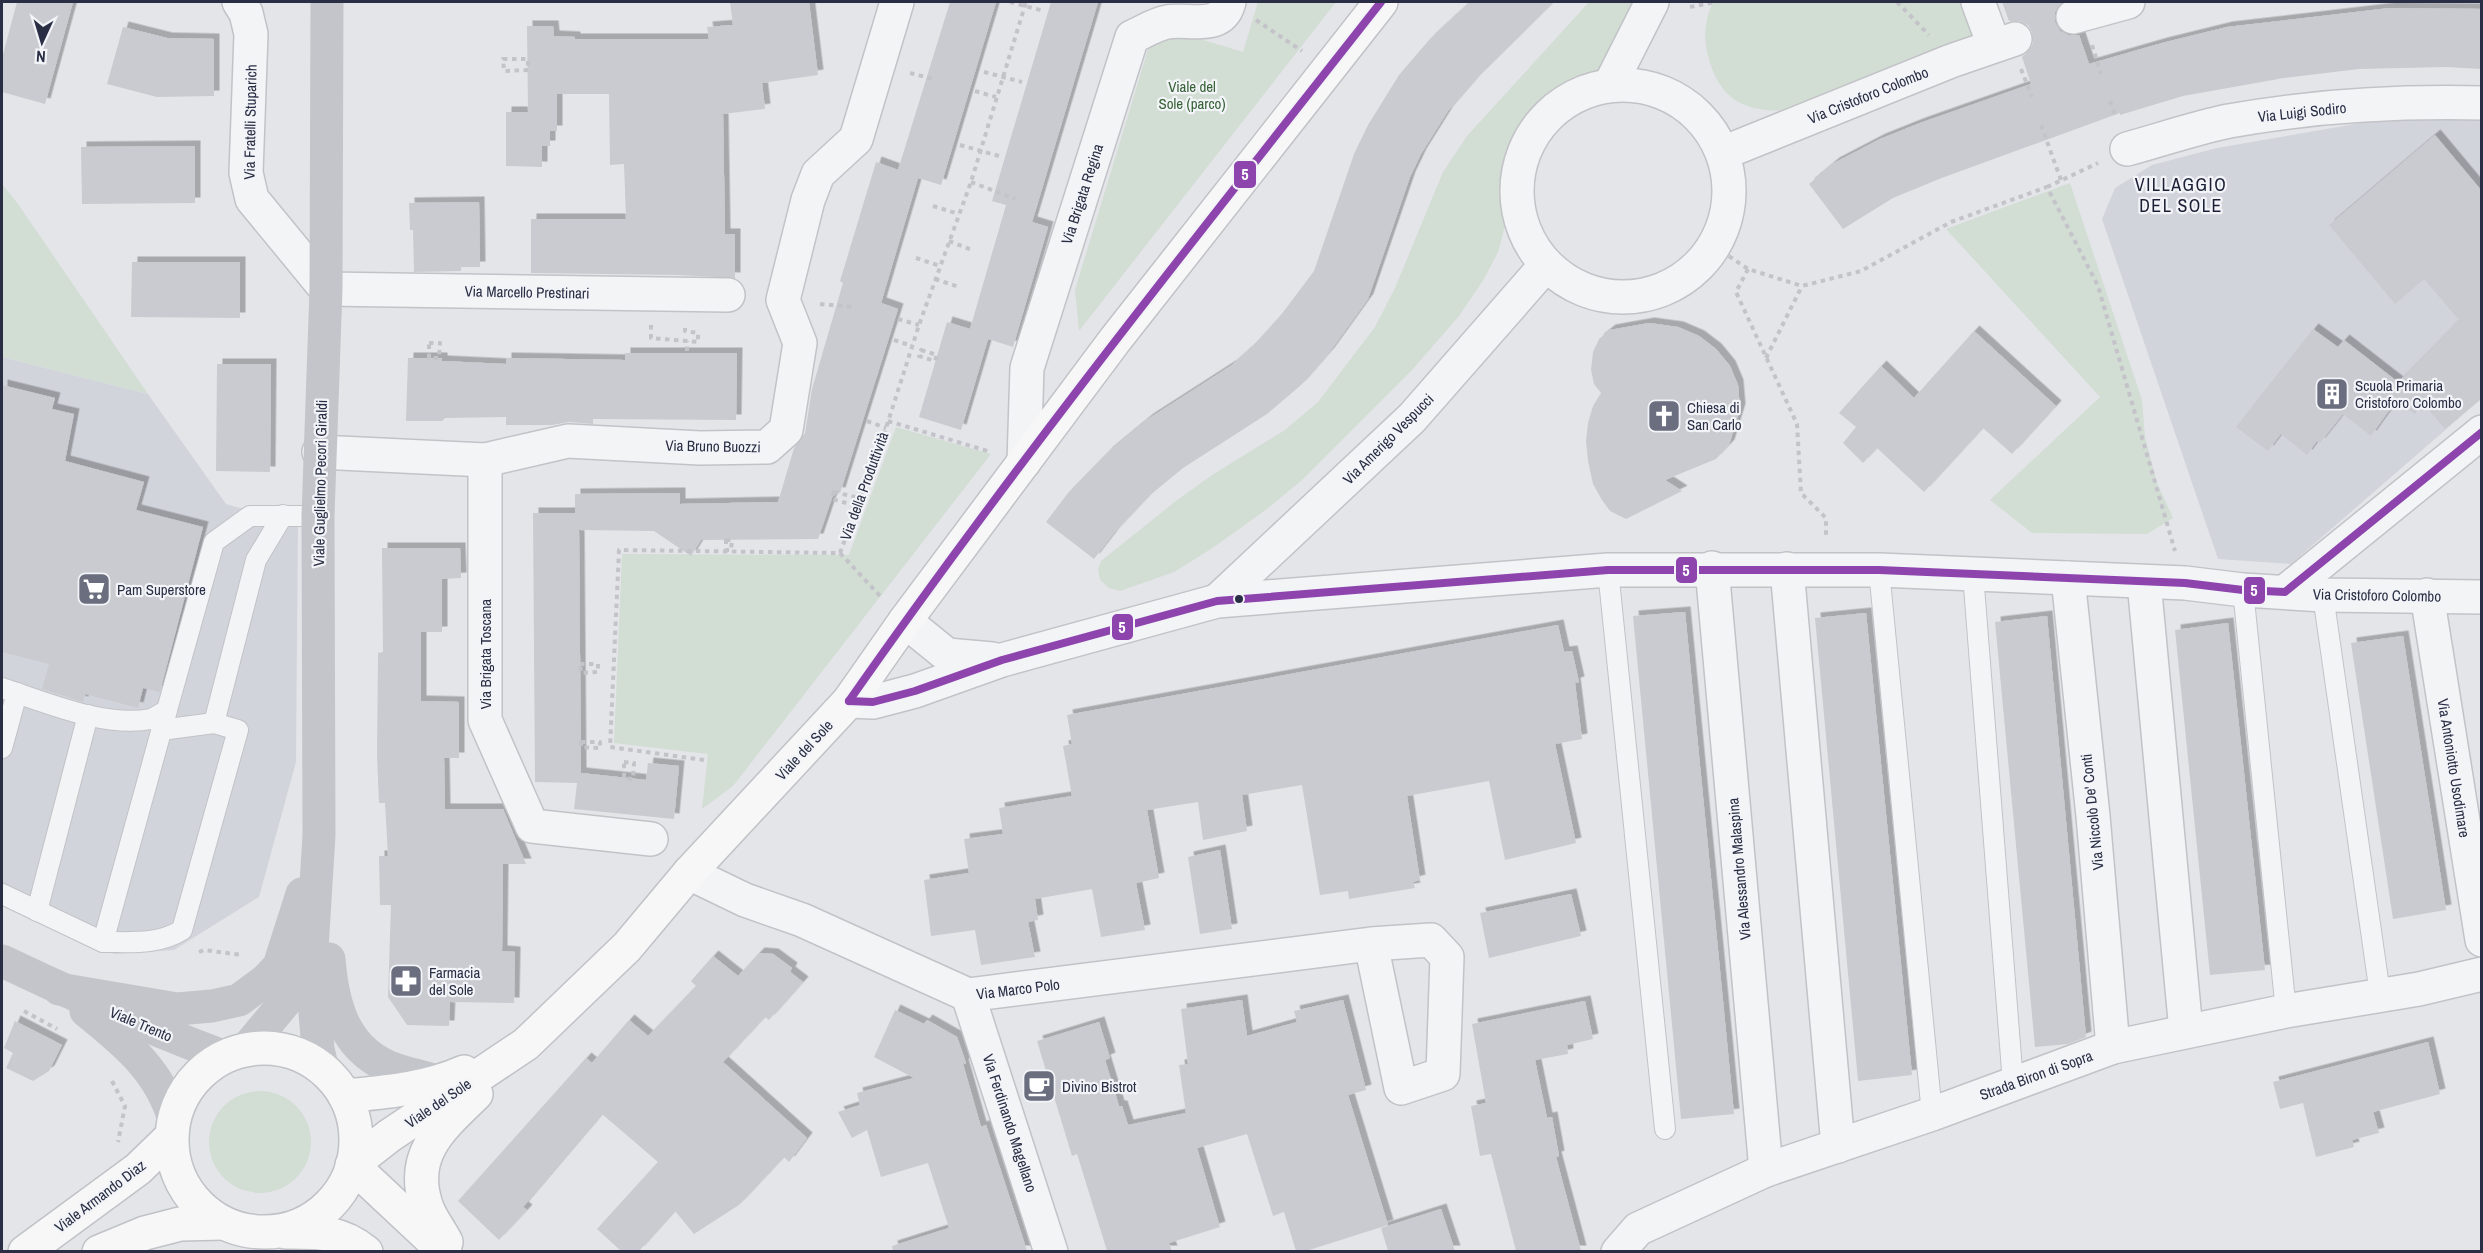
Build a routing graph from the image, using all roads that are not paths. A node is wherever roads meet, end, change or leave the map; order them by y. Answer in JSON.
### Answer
{"nodes":[{"id":1,"x":239,"y":2,"type":"edge"},
{"id":2,"x":327,"y":2,"type":"edge"},
{"id":3,"x":897,"y":2,"type":"edge"},
{"id":4,"x":1381,"y":2,"type":"edge"},
{"id":5,"x":1652,"y":2,"type":"edge"},
{"id":6,"x":1978,"y":2,"type":"edge"},
{"id":7,"x":2128,"y":2,"type":"edge"},
{"id":8,"x":1241,"y":10,"type":"edge"},
{"id":9,"x":2073,"y":17,"type":"dead end"},
{"id":10,"x":1610,"y":85,"type":"junction"},
{"id":11,"x":2481,"y":102,"type":"edge"},
{"id":12,"x":2127,"y":150,"type":"road end"},
{"id":13,"x":1723,"y":153,"type":"junction"},
{"id":14,"x":1546,"y":265,"type":"junction"},
{"id":15,"x":326,"y":289,"type":"junction"},
{"id":16,"x":728,"y":295,"type":"dead end"},
{"id":17,"x":2481,"y":432,"type":"edge"},
{"id":18,"x":319,"y":452,"type":"junction"},
{"id":19,"x":485,"y":460,"type":"junction"},
{"id":20,"x":1024,"y":462,"type":"junction"},
{"id":21,"x":283,"y":515,"type":"junction"},
{"id":22,"x":318,"y":516,"type":"junction"},
{"id":23,"x":1712,"y":568,"type":"junction"},
{"id":24,"x":1787,"y":569,"type":"junction"},
{"id":25,"x":1608,"y":570,"type":"junction"},
{"id":26,"x":1879,"y":570,"type":"junction"},
{"id":27,"x":1973,"y":574,"type":"junction"},
{"id":28,"x":2068,"y":578,"type":"junction"},
{"id":29,"x":2144,"y":582,"type":"junction"},
{"id":30,"x":2243,"y":590,"type":"junction"},
{"id":31,"x":2285,"y":592,"type":"junction"},
{"id":32,"x":2323,"y":595,"type":"junction"},
{"id":33,"x":2427,"y":595,"type":"junction"},
{"id":34,"x":2481,"y":597,"type":"edge"},
{"id":35,"x":1217,"y":601,"type":"junction"},
{"id":36,"x":905,"y":621,"type":"junction"},
{"id":37,"x":1002,"y":660,"type":"junction"},
{"id":38,"x":9,"y":690,"type":"edge"},
{"id":39,"x":849,"y":701,"type":"junction"},
{"id":40,"x":167,"y":710,"type":"junction"},
{"id":41,"x":88,"y":715,"type":"junction"},
{"id":42,"x":214,"y":723,"type":"junction"},
{"id":43,"x":161,"y":730,"type":"junction"},
{"id":44,"x":2,"y":748,"type":"edge"},
{"id":45,"x":319,"y":835,"type":"junction"},
{"id":46,"x":651,"y":839,"type":"dead end"},
{"id":47,"x":689,"y":873,"type":"junction"},
{"id":48,"x":2,"y":894,"type":"edge"},
{"id":49,"x":37,"y":911,"type":"junction"},
{"id":50,"x":2481,"y":940,"type":"edge"},
{"id":51,"x":103,"y":942,"type":"junction"},
{"id":52,"x":1371,"y":944,"type":"dead end"},
{"id":53,"x":2,"y":962,"type":"edge"},
{"id":54,"x":310,"y":965,"type":"junction"},
{"id":55,"x":2481,"y":974,"type":"edge"},
{"id":56,"x":59,"y":989,"type":"junction"},
{"id":57,"x":2380,"y":994,"type":"junction"},
{"id":58,"x":968,"y":995,"type":"junction"},
{"id":59,"x":2286,"y":1011,"type":"junction"},
{"id":60,"x":2186,"y":1031,"type":"junction"},
{"id":61,"x":526,"y":1044,"type":"junction"},
{"id":62,"x":2113,"y":1047,"type":"junction"},
{"id":63,"x":236,"y":1053,"type":"junction"},
{"id":64,"x":323,"y":1070,"type":"junction"},
{"id":65,"x":442,"y":1082,"type":"junction"},
{"id":66,"x":2013,"y":1083,"type":"junction"},
{"id":67,"x":345,"y":1096,"type":"junction"},
{"id":68,"x":1932,"y":1114,"type":"junction"},
{"id":69,"x":173,"y":1128,"type":"junction"},
{"id":70,"x":1665,"y":1129,"type":"dead end"},
{"id":71,"x":1838,"y":1146,"type":"junction"},
{"id":72,"x":352,"y":1165,"type":"junction"},
{"id":73,"x":1766,"y":1170,"type":"junction"},
{"id":74,"x":223,"y":1223,"type":"junction"},
{"id":75,"x":272,"y":1232,"type":"junction"},
{"id":76,"x":25,"y":1251,"type":"edge"},
{"id":77,"x":99,"y":1251,"type":"edge"},
{"id":78,"x":366,"y":1251,"type":"edge"},
{"id":79,"x":445,"y":1251,"type":"edge"},
{"id":80,"x":450,"y":1251,"type":"edge"},
{"id":81,"x":1052,"y":1251,"type":"edge"},
{"id":82,"x":1618,"y":1251,"type":"edge"}],
"edges":[{"from":1,"to":15,"type":"street","name":"Via Fratelli Stuparich"},
{"from":2,"to":15,"type":"street","name":"Viale Guglielmo Pecori Giraldi"},
{"from":3,"to":19,"type":"street","name":"Via Bruno Buozzi"},
{"from":4,"to":20,"type":"main road","name":"Viale del Sole"},
{"from":5,"to":10,"type":"street"},
{"from":6,"to":13,"type":"street","name":"Via Cristoforo Colombo"},
{"from":7,"to":9,"type":"street"},
{"from":8,"to":20,"type":"street","name":"Via Brigata Regina"},
{"from":10,"to":13,"type":"street"},
{"from":10,"to":14,"type":"street"},
{"from":11,"to":12,"type":"street","name":"Via Luigi Sodiro"},
{"from":13,"to":14,"type":"street"},
{"from":14,"to":35,"type":"street","name":"Via Amerigo Vespucci"},
{"from":15,"to":16,"type":"street","name":"Via Marcello Prestinari"},
{"from":15,"to":18,"type":"street","name":"Viale Guglielmo Pecori Giraldi"},
{"from":17,"to":31,"type":"street"},
{"from":18,"to":19,"type":"street","name":"Via Bruno Buozzi"},
{"from":18,"to":22,"type":"street","name":"Viale Guglielmo Pecori Giraldi"},
{"from":19,"to":46,"type":"street","name":"Via Brigata Toscana"},
{"from":20,"to":36,"type":"main road","name":"Viale del Sole"},
{"from":21,"to":22,"type":"lane"},
{"from":21,"to":40,"type":"lane"},
{"from":21,"to":42,"type":"lane"},
{"from":22,"to":45,"type":"street","name":"Viale Guglielmo Pecori Giraldi"},
{"from":23,"to":24,"type":"street","name":"Via Cristoforo Colombo"},
{"from":23,"to":25,"type":"street","name":"Via Cristoforo Colombo"},
{"from":23,"to":73,"type":"street","name":"Via Alessandro Malaspina"},
{"from":24,"to":26,"type":"street","name":"Via Cristoforo Colombo"},
{"from":24,"to":71,"type":"street"},
{"from":25,"to":35,"type":"street","name":"Via Cristoforo Colombo"},
{"from":25,"to":70,"type":"lane"},
{"from":26,"to":27,"type":"street","name":"Via Cristoforo Colombo"},
{"from":26,"to":68,"type":"lane"},
{"from":27,"to":28,"type":"street","name":"Via Cristoforo Colombo"},
{"from":27,"to":66,"type":"lane"},
{"from":28,"to":29,"type":"street","name":"Via Cristoforo Colombo"},
{"from":28,"to":62,"type":"street","name":"Via Niccolò De' Conti"},
{"from":29,"to":30,"type":"street","name":"Via Cristoforo Colombo"},
{"from":29,"to":60,"type":"street"},
{"from":30,"to":31,"type":"street","name":"Via Cristoforo Colombo"},
{"from":30,"to":59,"type":"lane"},
{"from":31,"to":32,"type":"street","name":"Via Cristoforo Colombo"},
{"from":32,"to":33,"type":"street","name":"Via Cristoforo Colombo"},
{"from":32,"to":57,"type":"lane"},
{"from":33,"to":34,"type":"street","name":"Via Cristoforo Colombo"},
{"from":33,"to":50,"type":"street","name":"Via Antoniotto Usodimare"},
{"from":35,"to":37,"type":"street","name":"Via Cristoforo Colombo"},
{"from":36,"to":37,"type":"street"},
{"from":36,"to":39,"type":"main road","name":"Viale del Sole"},
{"from":37,"to":39,"type":"street","name":"Via Cristoforo Colombo"},
{"from":38,"to":41,"type":"lane"},
{"from":38,"to":44,"type":"lane"},
{"from":39,"to":47,"type":"main road","name":"Viale del Sole"},
{"from":40,"to":41,"type":"lane"},
{"from":40,"to":43,"type":"lane"},
{"from":41,"to":49,"type":"lane"},
{"from":42,"to":43,"type":"lane"},
{"from":42,"to":51,"type":"lane"},
{"from":43,"to":51,"type":"lane"},
{"from":45,"to":54,"type":"street","name":"Viale Guglielmo Pecori Giraldi"},
{"from":45,"to":56,"type":"street"},
{"from":45,"to":65,"type":"street"},
{"from":47,"to":58,"type":"street","name":"Via Marco Polo"},
{"from":47,"to":61,"type":"main road","name":"Viale del Sole"},
{"from":48,"to":49,"type":"lane"},
{"from":49,"to":51,"type":"lane"},
{"from":52,"to":58,"type":"street","name":"Via Marco Polo"},
{"from":53,"to":56,"type":"street","name":"Viale Trento"},
{"from":54,"to":63,"type":"street","name":"Viale Guglielmo Pecori Giraldi"},
{"from":54,"to":64,"type":"street","name":"Viale Guglielmo Pecori Giraldi"},
{"from":55,"to":57,"type":"street","name":"Strada Biron di Sopra"},
{"from":56,"to":63,"type":"street","name":"Viale Trento"},
{"from":56,"to":69,"type":"street","name":"Viale Trento"},
{"from":57,"to":59,"type":"street","name":"Strada Biron di Sopra"},
{"from":58,"to":81,"type":"street","name":"Via Ferdinando Magellano"},
{"from":59,"to":60,"type":"street","name":"Strada Biron di Sopra"},
{"from":60,"to":62,"type":"street","name":"Strada Biron di Sopra"},
{"from":61,"to":65,"type":"main road","name":"Viale del Sole"},
{"from":61,"to":72,"type":"main road","name":"Viale del Sole"},
{"from":61,"to":80,"type":"main road"},
{"from":62,"to":66,"type":"street","name":"Strada Biron di Sopra"},
{"from":63,"to":64,"type":"main road"},
{"from":63,"to":69,"type":"main road"},
{"from":64,"to":67,"type":"main road"},
{"from":65,"to":67,"type":"main road","name":"Viale del Sole"},
{"from":66,"to":68,"type":"street","name":"Strada Biron di Sopra"},
{"from":67,"to":72,"type":"main road"},
{"from":68,"to":71,"type":"street","name":"Strada Biron di Sopra"},
{"from":69,"to":74,"type":"main road"},
{"from":69,"to":76,"type":"main road","name":"Viale Armando Diaz"},
{"from":71,"to":73,"type":"street","name":"Strada Biron di Sopra"},
{"from":72,"to":75,"type":"main road"},
{"from":72,"to":79,"type":"main road"},
{"from":73,"to":82,"type":"street","name":"Strada Biron di Sopra"},
{"from":74,"to":75,"type":"main road"},
{"from":74,"to":77,"type":"main road"},
{"from":75,"to":78,"type":"main road"}]}
